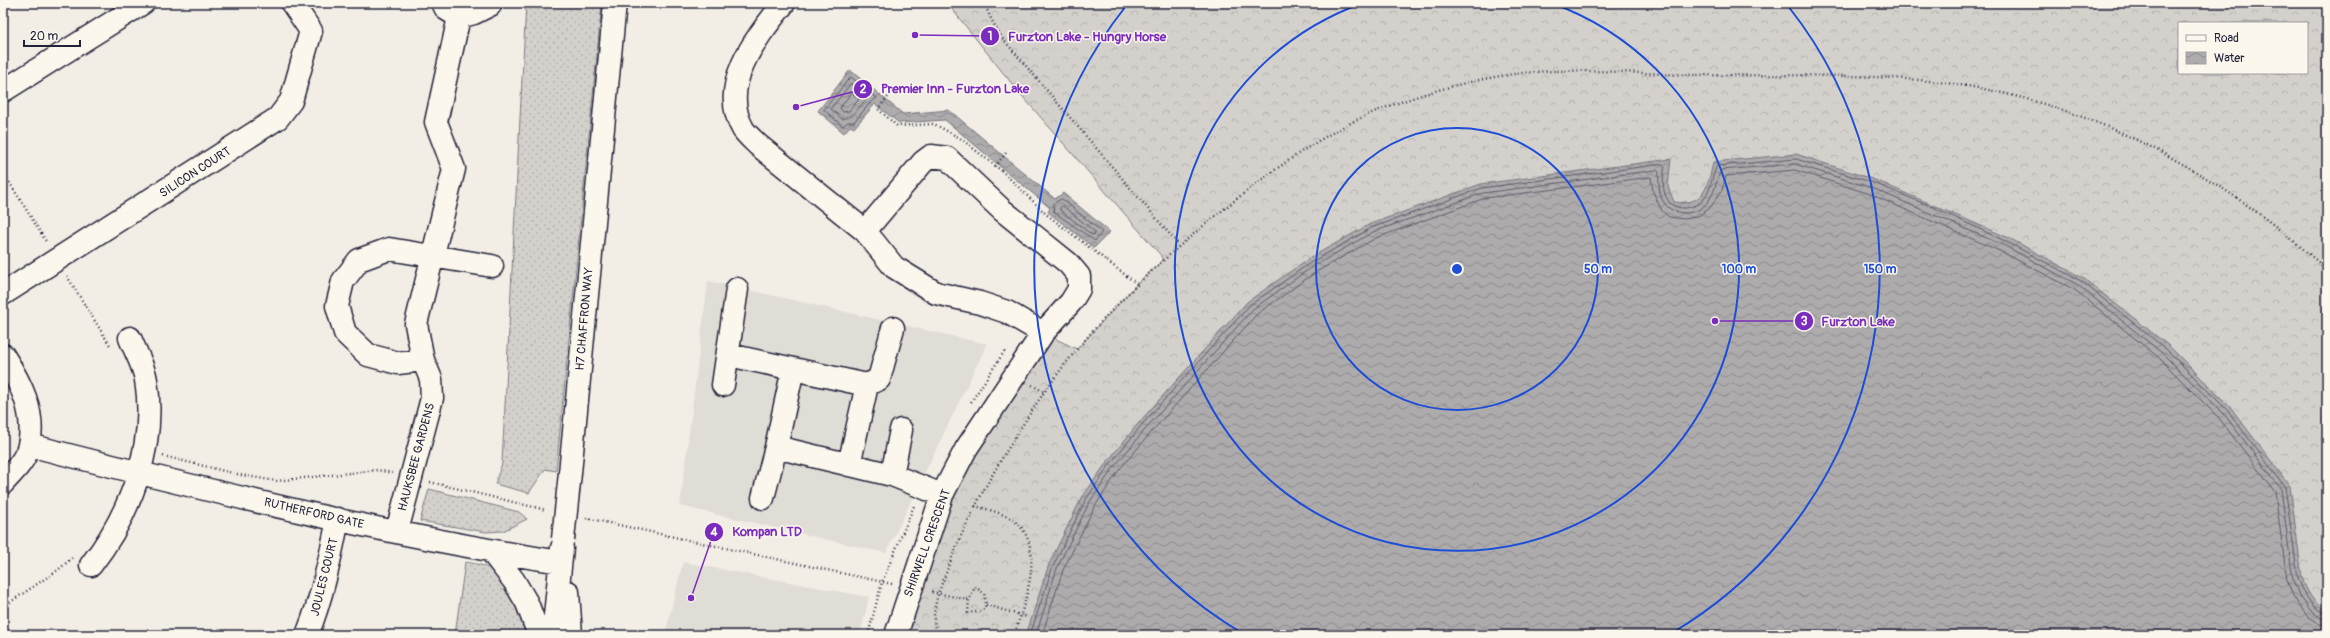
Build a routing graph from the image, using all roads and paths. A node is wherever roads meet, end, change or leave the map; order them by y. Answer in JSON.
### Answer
{"nodes":[{"id":1,"x":143,"y":3,"type":"edge"},
{"id":2,"x":292,"y":3,"type":"edge"},
{"id":3,"x":443,"y":3,"type":"edge"},
{"id":4,"x":615,"y":3,"type":"edge"},
{"id":5,"x":784,"y":3,"type":"edge"},
{"id":6,"x":984,"y":3,"type":"edge"},
{"id":7,"x":490,"y":5,"type":"dead end"},
{"id":8,"x":459,"y":17,"type":"junction"},
{"id":9,"x":3,"y":91,"type":"edge"},
{"id":10,"x":888,"y":97,"type":"dead end"},
{"id":11,"x":1006,"y":153,"type":"dead end"},
{"id":12,"x":995,"y":166,"type":"junction"},
{"id":13,"x":3,"y":172,"type":"edge"},
{"id":14,"x":2327,"y":211,"type":"edge"},
{"id":15,"x":865,"y":232,"type":"junction"},
{"id":16,"x":2327,"y":244,"type":"edge"},
{"id":17,"x":1179,"y":245,"type":"junction"},
{"id":18,"x":432,"y":255,"type":"junction"},
{"id":19,"x":57,"y":259,"type":"junction"},
{"id":20,"x":492,"y":266,"type":"dead end"},
{"id":21,"x":2327,"y":270,"type":"edge"},
{"id":22,"x":1137,"y":284,"type":"junction"},
{"id":23,"x":737,"y":289,"type":"dead end"},
{"id":24,"x":3,"y":294,"type":"edge"},
{"id":25,"x":893,"y":328,"type":"dead end"},
{"id":26,"x":1043,"y":333,"type":"junction"},
{"id":27,"x":130,"y":338,"type":"dead end"},
{"id":28,"x":113,"y":351,"type":"dead end"},
{"id":29,"x":3,"y":354,"type":"edge"},
{"id":30,"x":729,"y":355,"type":"junction"},
{"id":31,"x":423,"y":360,"type":"junction"},
{"id":32,"x":793,"y":369,"type":"junction"},
{"id":33,"x":723,"y":385,"type":"dead end"},
{"id":34,"x":867,"y":385,"type":"junction"},
{"id":35,"x":901,"y":430,"type":"dead end"},
{"id":36,"x":29,"y":445,"type":"junction"},
{"id":37,"x":776,"y":447,"type":"junction"},
{"id":38,"x":144,"y":451,"type":"junction"},
{"id":39,"x":850,"y":465,"type":"junction"},
{"id":40,"x":138,"y":473,"type":"junction"},
{"id":41,"x":892,"y":476,"type":"junction"},
{"id":42,"x":411,"y":477,"type":"junction"},
{"id":43,"x":3,"y":483,"type":"edge"},
{"id":44,"x":942,"y":495,"type":"junction"},
{"id":45,"x":763,"y":498,"type":"dead end"},
{"id":46,"x":975,"y":506,"type":"junction"},
{"id":47,"x":550,"y":511,"type":"dead end"},
{"id":48,"x":580,"y":517,"type":"dead end"},
{"id":49,"x":338,"y":519,"type":"junction"},
{"id":50,"x":397,"y":531,"type":"junction"},
{"id":51,"x":563,"y":539,"type":"junction"},
{"id":52,"x":491,"y":551,"type":"junction"},
{"id":53,"x":83,"y":560,"type":"joint"},
{"id":54,"x":560,"y":562,"type":"junction"},
{"id":55,"x":910,"y":588,"type":"junction"},
{"id":56,"x":938,"y":593,"type":"junction"},
{"id":57,"x":969,"y":600,"type":"junction"},
{"id":58,"x":986,"y":605,"type":"junction"},
{"id":59,"x":3,"y":607,"type":"edge"},
{"id":60,"x":1021,"y":615,"type":"junction"},
{"id":61,"x":1027,"y":617,"type":"dead end"},
{"id":62,"x":307,"y":635,"type":"edge"},
{"id":63,"x":539,"y":635,"type":"edge"},
{"id":64,"x":553,"y":635,"type":"edge"},
{"id":65,"x":571,"y":635,"type":"edge"},
{"id":66,"x":896,"y":635,"type":"edge"},
{"id":67,"x":937,"y":635,"type":"edge"},
{"id":68,"x":1014,"y":635,"type":"edge"}],
"edges":[{"from":1,"to":9,"type":"street"},
{"from":2,"to":19,"type":"street","name":"SILICON COURT"},
{"from":3,"to":8,"type":"street"},
{"from":4,"to":51,"type":"street","name":"H7 CHAFFRON WAY","bridge":true},
{"from":5,"to":15,"type":"street"},
{"from":6,"to":17,"type":"path"},
{"from":7,"to":8,"type":"street"},
{"from":8,"to":18,"type":"street","name":"HAUKSBEE GARDENS"},
{"from":10,"to":12,"type":"path"},
{"from":11,"to":12,"type":"path"},
{"from":12,"to":22,"type":"path"},
{"from":13,"to":19,"type":"path"},
{"from":14,"to":16,"type":"path"},
{"from":15,"to":26,"type":"street"},
{"from":15,"to":26,"type":"street","name":"SHIRWELL CRESCENT"},
{"from":17,"to":21,"type":"path"},
{"from":17,"to":22,"type":"path"},
{"from":18,"to":20,"type":"street"},
{"from":18,"to":31,"type":"street","name":"HAUKSBEE GARDENS"},
{"from":18,"to":31,"type":"street"},
{"from":19,"to":24,"type":"street","name":"SILICON COURT"},
{"from":19,"to":28,"type":"path"},
{"from":22,"to":46,"type":"path"},
{"from":23,"to":30,"type":"street"},
{"from":25,"to":34,"type":"street"},
{"from":26,"to":44,"type":"street","name":"SHIRWELL CRESCENT"},
{"from":27,"to":38,"type":"street"},
{"from":29,"to":36,"type":"street"},
{"from":30,"to":32,"type":"street"},
{"from":30,"to":33,"type":"street"},
{"from":31,"to":42,"type":"street","name":"HAUKSBEE GARDENS"},
{"from":32,"to":34,"type":"street"},
{"from":32,"to":37,"type":"street"},
{"from":34,"to":39,"type":"street"},
{"from":35,"to":41,"type":"street"},
{"from":36,"to":40,"type":"street","name":"RUTHERFORD GATE"},
{"from":36,"to":43,"type":"street"},
{"from":37,"to":39,"type":"street"},
{"from":37,"to":45,"type":"street"},
{"from":38,"to":40,"type":"street"},
{"from":38,"to":42,"type":"path"},
{"from":39,"to":41,"type":"street"},
{"from":40,"to":49,"type":"street","name":"RUTHERFORD GATE"},
{"from":40,"to":53,"type":"street"},
{"from":41,"to":44,"type":"street"},
{"from":42,"to":47,"type":"path"},
{"from":42,"to":50,"type":"street","name":"HAUKSBEE GARDENS"},
{"from":44,"to":55,"type":"street","name":"SHIRWELL CRESCENT"},
{"from":46,"to":56,"type":"path"},
{"from":46,"to":60,"type":"path"},
{"from":48,"to":55,"type":"path"},
{"from":49,"to":50,"type":"street","name":"RUTHERFORD GATE"},
{"from":49,"to":62,"type":"street","name":"JOULES COURT"},
{"from":50,"to":52,"type":"street","name":"RUTHERFORD GATE"},
{"from":51,"to":54,"type":"street","name":"H7 CHAFFRON WAY"},
{"from":51,"to":65,"type":"street"},
{"from":52,"to":54,"type":"street","name":"RUTHERFORD GATE"},
{"from":52,"to":63,"type":"street"},
{"from":53,"to":59,"type":"path"},
{"from":54,"to":64,"type":"street","name":"H7 CHAFFRON WAY"},
{"from":55,"to":56,"type":"path"},
{"from":55,"to":66,"type":"street","name":"SHIRWELL CRESCENT"},
{"from":56,"to":57,"type":"path"},
{"from":56,"to":67,"type":"path"},
{"from":57,"to":58,"type":"path"},
{"from":57,"to":58,"type":"path"},
{"from":58,"to":60,"type":"path"},
{"from":60,"to":61,"type":"path"},
{"from":60,"to":68,"type":"path"}]}
